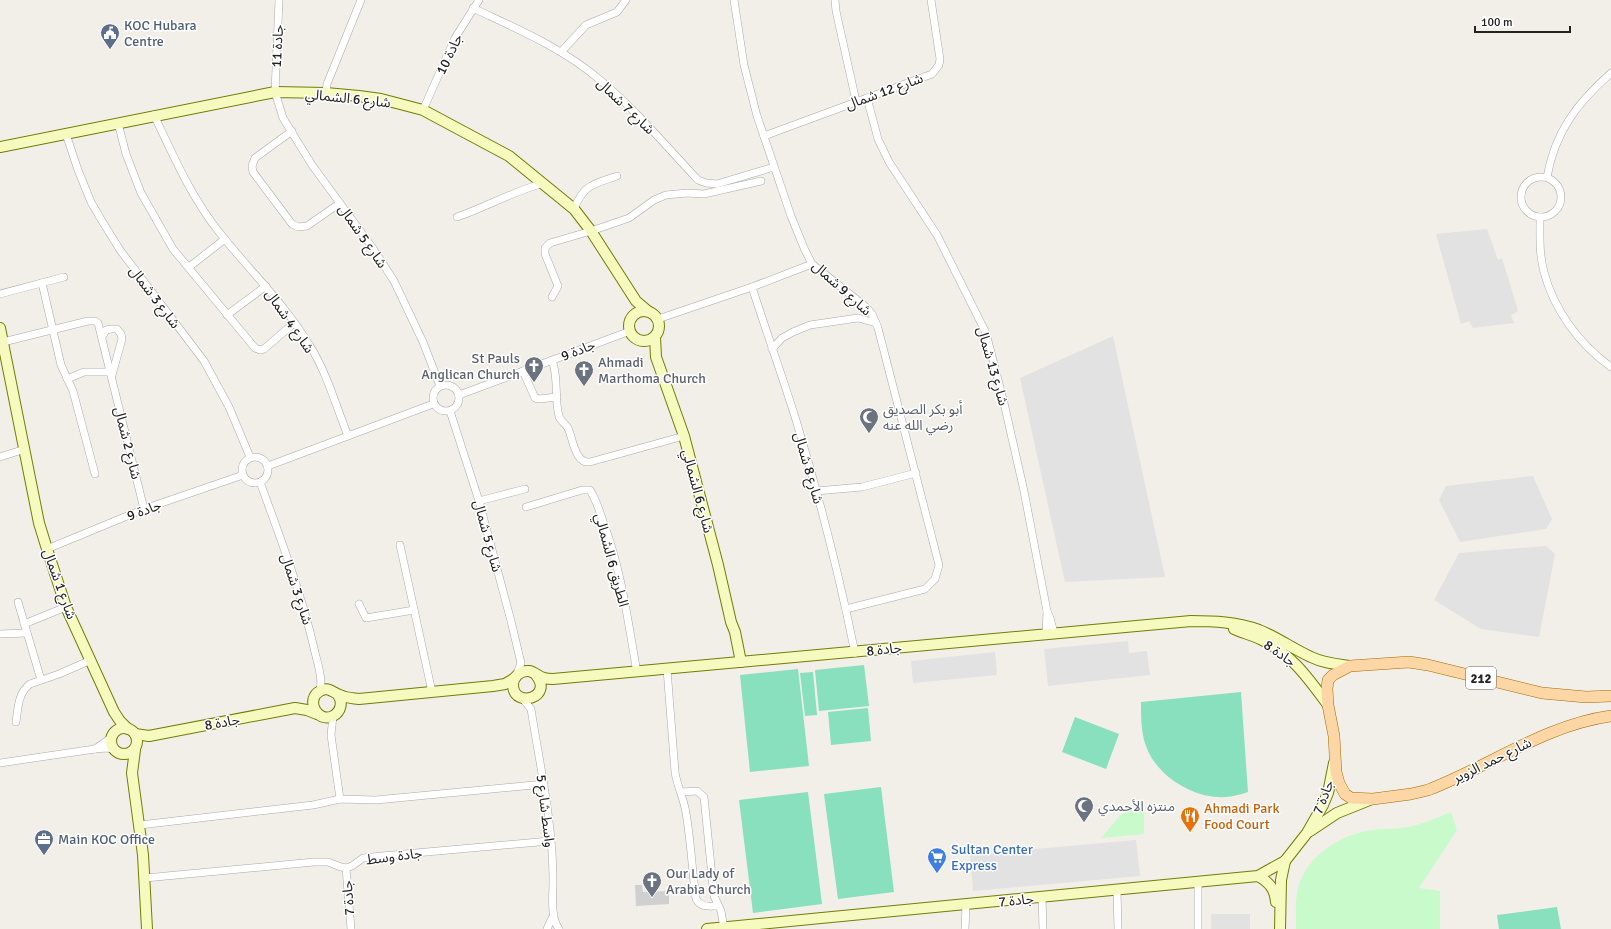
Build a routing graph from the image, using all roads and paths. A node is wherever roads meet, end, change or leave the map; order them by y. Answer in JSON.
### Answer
{"nodes":[{"id":1,"x":279,"y":0,"type":"edge"},
{"id":2,"x":361,"y":0,"type":"edge"},
{"id":3,"x":479,"y":0,"type":"edge"},
{"id":4,"x":626,"y":0,"type":"edge"},
{"id":5,"x":734,"y":0,"type":"edge"},
{"id":6,"x":834,"y":0,"type":"edge"},
{"id":7,"x":931,"y":0,"type":"edge"},
{"id":8,"x":473,"y":8,"type":"junction"},
{"id":9,"x":561,"y":52,"type":"junction"},
{"id":10,"x":1611,"y":72,"type":"edge"},
{"id":11,"x":274,"y":92,"type":"junction"},
{"id":12,"x":326,"y":93,"type":"junction"},
{"id":13,"x":867,"y":98,"type":"junction"},
{"id":14,"x":856,"y":101,"type":"junction"},
{"id":15,"x":423,"y":110,"type":"junction"},
{"id":16,"x":154,"y":115,"type":"junction"},
{"id":17,"x":118,"y":123,"type":"junction"},
{"id":18,"x":292,"y":132,"type":"junction"},
{"id":19,"x":66,"y":134,"type":"junction"},
{"id":20,"x":764,"y":136,"type":"junction"},
{"id":21,"x":0,"y":148,"type":"edge"},
{"id":22,"x":774,"y":167,"type":"junction"},
{"id":23,"x":617,"y":176,"type":"dead end"},
{"id":24,"x":1547,"y":177,"type":"junction"},
{"id":25,"x":761,"y":181,"type":"dead end"},
{"id":26,"x":544,"y":183,"type":"junction"},
{"id":27,"x":340,"y":203,"type":"junction"},
{"id":28,"x":574,"y":209,"type":"junction"},
{"id":29,"x":457,"y":217,"type":"dead end"},
{"id":30,"x":1540,"y":217,"type":"junction"},
{"id":31,"x":591,"y":231,"type":"junction"},
{"id":32,"x":225,"y":239,"type":"junction"},
{"id":33,"x":812,"y":264,"type":"junction"},
{"id":34,"x":189,"y":267,"type":"junction"},
{"id":35,"x":64,"y":277,"type":"dead end"},
{"id":36,"x":42,"y":283,"type":"junction"},
{"id":37,"x":266,"y":286,"type":"junction"},
{"id":38,"x":752,"y":287,"type":"junction"},
{"id":39,"x":628,"y":289,"type":"junction"},
{"id":40,"x":0,"y":294,"type":"edge"},
{"id":41,"x":552,"y":296,"type":"dead end"},
{"id":42,"x":649,"y":312,"type":"junction"},
{"id":43,"x":227,"y":315,"type":"junction"},
{"id":44,"x":634,"y":316,"type":"junction"},
{"id":45,"x":658,"y":319,"type":"junction"},
{"id":46,"x":294,"y":323,"type":"junction"},
{"id":47,"x":876,"y":323,"type":"junction"},
{"id":48,"x":0,"y":328,"type":"edge"},
{"id":49,"x":52,"y":330,"type":"junction"},
{"id":50,"x":630,"y":331,"type":"junction"},
{"id":51,"x":102,"y":337,"type":"junction"},
{"id":52,"x":655,"y":338,"type":"junction"},
{"id":53,"x":641,"y":341,"type":"junction"},
{"id":54,"x":3,"y":342,"type":"junction"},
{"id":55,"x":772,"y":349,"type":"junction"},
{"id":56,"x":552,"y":360,"type":"junction"},
{"id":57,"x":658,"y":363,"type":"junction"},
{"id":58,"x":1611,"y":367,"type":"edge"},
{"id":59,"x":523,"y":371,"type":"junction"},
{"id":60,"x":111,"y":374,"type":"junction"},
{"id":61,"x":67,"y":379,"type":"junction"},
{"id":62,"x":440,"y":386,"type":"junction"},
{"id":63,"x":459,"y":395,"type":"junction"},
{"id":64,"x":557,"y":397,"type":"junction"},
{"id":65,"x":433,"y":404,"type":"junction"},
{"id":66,"x":450,"y":411,"type":"junction"},
{"id":67,"x":348,"y":436,"type":"junction"},
{"id":68,"x":684,"y":436,"type":"junction"},
{"id":69,"x":25,"y":449,"type":"junction"},
{"id":70,"x":0,"y":457,"type":"edge"},
{"id":71,"x":250,"y":457,"type":"junction"},
{"id":72,"x":268,"y":466,"type":"junction"},
{"id":73,"x":916,"y":472,"type":"junction"},
{"id":74,"x":95,"y":474,"type":"dead end"},
{"id":75,"x":243,"y":475,"type":"junction"},
{"id":76,"x":260,"y":482,"type":"junction"},
{"id":77,"x":525,"y":488,"type":"dead end"},
{"id":78,"x":816,"y":492,"type":"junction"},
{"id":79,"x":479,"y":501,"type":"junction"},
{"id":80,"x":526,"y":507,"type":"dead end"},
{"id":81,"x":144,"y":509,"type":"junction"},
{"id":82,"x":400,"y":545,"type":"dead end"},
{"id":83,"x":47,"y":549,"type":"junction"},
{"id":84,"x":18,"y":602,"type":"dead end"},
{"id":85,"x":359,"y":604,"type":"dead end"},
{"id":86,"x":66,"y":607,"type":"junction"},
{"id":87,"x":846,"y":609,"type":"junction"},
{"id":88,"x":414,"y":610,"type":"junction"},
{"id":89,"x":1216,"y":621,"type":"junction"},
{"id":90,"x":24,"y":624,"type":"junction"},
{"id":91,"x":1050,"y":633,"type":"junction"},
{"id":92,"x":0,"y":634,"type":"edge"},
{"id":93,"x":27,"y":634,"type":"junction"},
{"id":94,"x":855,"y":653,"type":"junction"},
{"id":95,"x":91,"y":660,"type":"junction"},
{"id":96,"x":521,"y":663,"type":"junction"},
{"id":97,"x":738,"y":663,"type":"junction"},
{"id":98,"x":1350,"y":666,"type":"junction"},
{"id":99,"x":667,"y":670,"type":"junction"},
{"id":100,"x":637,"y":672,"type":"junction"},
{"id":101,"x":535,"y":674,"type":"junction"},
{"id":102,"x":320,"y":675,"type":"junction"},
{"id":103,"x":515,"y":678,"type":"junction"},
{"id":104,"x":553,"y":679,"type":"junction"},
{"id":105,"x":41,"y":680,"type":"junction"},
{"id":106,"x":493,"y":686,"type":"junction"},
{"id":107,"x":539,"y":691,"type":"junction"},
{"id":108,"x":334,"y":692,"type":"junction"},
{"id":109,"x":432,"y":692,"type":"junction"},
{"id":110,"x":317,"y":693,"type":"junction"},
{"id":111,"x":1611,"y":696,"type":"edge"},
{"id":112,"x":520,"y":697,"type":"junction"},
{"id":113,"x":359,"y":699,"type":"junction"},
{"id":114,"x":1328,"y":705,"type":"junction"},
{"id":115,"x":295,"y":708,"type":"junction"},
{"id":116,"x":531,"y":709,"type":"junction"},
{"id":117,"x":114,"y":712,"type":"junction"},
{"id":118,"x":336,"y":714,"type":"junction"},
{"id":119,"x":319,"y":715,"type":"junction"},
{"id":120,"x":1611,"y":716,"type":"edge"},
{"id":121,"x":16,"y":722,"type":"dead end"},
{"id":122,"x":132,"y":731,"type":"junction"},
{"id":123,"x":113,"y":735,"type":"junction"},
{"id":124,"x":331,"y":735,"type":"junction"},
{"id":125,"x":149,"y":736,"type":"junction"},
{"id":126,"x":136,"y":747,"type":"junction"},
{"id":127,"x":95,"y":749,"type":"junction"},
{"id":128,"x":117,"y":752,"type":"junction"},
{"id":129,"x":1334,"y":760,"type":"junction"},
{"id":130,"x":0,"y":763,"type":"edge"},
{"id":131,"x":132,"y":773,"type":"junction"},
{"id":132,"x":544,"y":784,"type":"junction"},
{"id":133,"x":681,"y":792,"type":"junction"},
{"id":134,"x":340,"y":799,"type":"junction"},
{"id":135,"x":1373,"y":799,"type":"junction"},
{"id":136,"x":140,"y":825,"type":"junction"},
{"id":137,"x":1306,"y":833,"type":"junction"},
{"id":138,"x":550,"y":841,"type":"junction"},
{"id":139,"x":1285,"y":861,"type":"junction"},
{"id":140,"x":346,"y":868,"type":"junction"},
{"id":141,"x":1258,"y":876,"type":"junction"},
{"id":142,"x":145,"y":878,"type":"junction"},
{"id":143,"x":1198,"y":881,"type":"junction"},
{"id":144,"x":1117,"y":890,"type":"junction"},
{"id":145,"x":1042,"y":897,"type":"junction"},
{"id":146,"x":966,"y":905,"type":"junction"},
{"id":147,"x":718,"y":906,"type":"junction"},
{"id":148,"x":554,"y":914,"type":"junction"},
{"id":149,"x":769,"y":926,"type":"edge"},
{"id":150,"x":724,"y":928,"type":"junction"},
{"id":151,"x":147,"y":929,"type":"edge"},
{"id":152,"x":351,"y":929,"type":"edge"},
{"id":153,"x":547,"y":929,"type":"edge"},
{"id":154,"x":559,"y":929,"type":"edge"},
{"id":155,"x":707,"y":929,"type":"edge"},
{"id":156,"x":965,"y":929,"type":"edge"},
{"id":157,"x":1043,"y":929,"type":"edge"},
{"id":158,"x":1118,"y":929,"type":"edge"},
{"id":159,"x":1198,"y":929,"type":"edge"},
{"id":160,"x":1280,"y":929,"type":"edge"}],
"edges":[{"from":1,"to":11,"type":"street","name":"جادة 11"},
{"from":2,"to":12,"type":"street"},
{"from":3,"to":8,"type":"street","name":"جادة 10"},
{"from":4,"to":9,"type":"street"},
{"from":5,"to":20,"type":"street","name":"شارع 9 شمال"},
{"from":6,"to":14,"type":"street"},
{"from":7,"to":13,"type":"street","name":"شارع 12 شمال"},
{"from":8,"to":9,"type":"street","name":"شارع 7 شمال"},
{"from":8,"to":15,"type":"street","name":"جادة 10"},
{"from":9,"to":22,"type":"street","name":"شارع 7 شمال"},
{"from":10,"to":24,"type":"street"},
{"from":11,"to":12,"type":"main road","name":"شارع 6 الشمالي"},
{"from":11,"to":16,"type":"main road","name":"شارع 6 الشمالي"},
{"from":11,"to":18,"type":"street","name":"شارع 5 شمال"},
{"from":12,"to":15,"type":"main road","name":"شارع 6 الشمالي"},
{"from":13,"to":14,"type":"street","name":"شارع 12 شمال"},
{"from":13,"to":91,"type":"street","name":"شارع 13 شمال"},
{"from":14,"to":20,"type":"street","name":"شارع 12 شمال"},
{"from":15,"to":26,"type":"main road","name":"شارع 6 الشمالي"},
{"from":16,"to":17,"type":"main road","name":"شارع 6 الشمالي"},
{"from":16,"to":32,"type":"street","name":"شارع 4 شمال"},
{"from":17,"to":19,"type":"main road","name":"شارع 6 الشمالي"},
{"from":17,"to":34,"type":"street"},
{"from":18,"to":27,"type":"street","name":"شارع 5 شمال"},
{"from":18,"to":27,"type":"street"},
{"from":19,"to":21,"type":"main road","name":"شارع 6 الشمالي"},
{"from":19,"to":71,"type":"street","name":"شارع 3 شمال"},
{"from":20,"to":22,"type":"street","name":"شارع 9 شمال"},
{"from":22,"to":33,"type":"street","name":"شارع 9 شمال"},
{"from":23,"to":28,"type":"street"},
{"from":24,"to":30,"type":"street"},
{"from":24,"to":30,"type":"street"},
{"from":25,"to":31,"type":"street"},
{"from":26,"to":28,"type":"main road","name":"شارع 6 الشمالي"},
{"from":26,"to":29,"type":"street"},
{"from":27,"to":62,"type":"street","name":"شارع 5 شمال"},
{"from":28,"to":31,"type":"main road","name":"شارع 6 الشمالي"},
{"from":30,"to":58,"type":"street"},
{"from":31,"to":39,"type":"main road","name":"شارع 6 الشمالي"},
{"from":31,"to":41,"type":"street"},
{"from":32,"to":34,"type":"street"},
{"from":32,"to":37,"type":"street","name":"شارع 4 شمال"},
{"from":33,"to":38,"type":"street"},
{"from":33,"to":47,"type":"street","name":"شارع 9 شمال"},
{"from":34,"to":43,"type":"street"},
{"from":35,"to":36,"type":"street"},
{"from":36,"to":40,"type":"street"},
{"from":36,"to":49,"type":"street"},
{"from":37,"to":43,"type":"street"},
{"from":37,"to":46,"type":"street","name":"شارع 4 شمال"},
{"from":38,"to":45,"type":"street"},
{"from":38,"to":55,"type":"street","name":"شارع 8 شمال"},
{"from":39,"to":42,"type":"main road","name":"شارع 6 الشمالي"},
{"from":39,"to":44,"type":"main road","name":"شارع 6 الشمالي"},
{"from":42,"to":44,"type":"main road"},
{"from":42,"to":45,"type":"main road"},
{"from":43,"to":46,"type":"street"},
{"from":44,"to":50,"type":"main road"},
{"from":45,"to":52,"type":"main road"},
{"from":46,"to":67,"type":"street","name":"شارع 4 شمال"},
{"from":47,"to":55,"type":"street"},
{"from":47,"to":73,"type":"street","name":"شارع 9 شمال"},
{"from":48,"to":54,"type":"main road","name":"شارع 1 شمال"},
{"from":49,"to":51,"type":"street","name":"شارع 2 شمال"},
{"from":49,"to":54,"type":"street","name":"شارع 2 شمال"},
{"from":49,"to":61,"type":"street"},
{"from":50,"to":53,"type":"main road"},
{"from":50,"to":56,"type":"street","name":"جادة 9"},
{"from":51,"to":60,"type":"street","name":"شارع 2 شمال"},
{"from":51,"to":60,"type":"street","name":"شارع 2 شمال"},
{"from":52,"to":53,"type":"main road"},
{"from":52,"to":57,"type":"main road","name":"شارع 6 الشمالي"},
{"from":53,"to":57,"type":"main road","name":"شارع 6 الشمالي"},
{"from":54,"to":69,"type":"main road","name":"شارع 1 شمال"},
{"from":55,"to":78,"type":"street","name":"شارع 8 شمال"},
{"from":56,"to":59,"type":"street","name":"جادة 9"},
{"from":56,"to":64,"type":"street"},
{"from":57,"to":68,"type":"main road","name":"شارع 6 الشمالي"},
{"from":59,"to":63,"type":"street","name":"جادة 9"},
{"from":59,"to":64,"type":"street"},
{"from":60,"to":61,"type":"street"},
{"from":60,"to":81,"type":"street","name":"شارع 2 شمال"},
{"from":61,"to":74,"type":"street"},
{"from":62,"to":63,"type":"street"},
{"from":62,"to":65,"type":"street"},
{"from":63,"to":66,"type":"street"},
{"from":64,"to":68,"type":"street"},
{"from":65,"to":66,"type":"street"},
{"from":65,"to":67,"type":"street"},
{"from":66,"to":79,"type":"street","name":"شارع 5 شمال"},
{"from":67,"to":72,"type":"street"},
{"from":68,"to":97,"type":"main road","name":"شارع 6 الشمالي"},
{"from":69,"to":70,"type":"street"},
{"from":69,"to":83,"type":"main road","name":"شارع 1 شمال"},
{"from":71,"to":72,"type":"street"},
{"from":71,"to":75,"type":"street"},
{"from":72,"to":76,"type":"street"},
{"from":73,"to":78,"type":"street"},
{"from":73,"to":87,"type":"street","name":"شارع 9 شمال"},
{"from":75,"to":76,"type":"street"},
{"from":75,"to":81,"type":"street","name":"جادة 9"},
{"from":76,"to":102,"type":"street","name":"شارع 3 شمال"},
{"from":77,"to":79,"type":"street"},
{"from":78,"to":87,"type":"street","name":"شارع 8 شمال"},
{"from":79,"to":96,"type":"street","name":"شارع 5 شمال"},
{"from":80,"to":100,"type":"street","name":"الطريق 6 الشمالي"},
{"from":81,"to":83,"type":"street","name":"جادة 9"},
{"from":82,"to":88,"type":"street"},
{"from":83,"to":86,"type":"main road","name":"شارع 1 شمال"},
{"from":84,"to":90,"type":"street"},
{"from":85,"to":88,"type":"street"},
{"from":86,"to":90,"type":"street"},
{"from":86,"to":95,"type":"main road","name":"شارع 1 شمال"},
{"from":87,"to":94,"type":"street","name":"شارع 8 شمال"},
{"from":88,"to":109,"type":"street"},
{"from":89,"to":91,"type":"main road","name":"جادة 8"},
{"from":89,"to":98,"type":"main road","name":"جادة 8"},
{"from":89,"to":114,"type":"main road","name":"جادة 8"},
{"from":90,"to":93,"type":"street"},
{"from":91,"to":94,"type":"main road","name":"جادة 8"},
{"from":92,"to":93,"type":"street"},
{"from":93,"to":105,"type":"street"},
{"from":94,"to":97,"type":"main road","name":"جادة 8"},
{"from":95,"to":105,"type":"street"},
{"from":95,"to":117,"type":"main road","name":"شارع 1 شمال"},
{"from":96,"to":101,"type":"street"},
{"from":96,"to":103,"type":"street"},
{"from":97,"to":99,"type":"main road","name":"جادة 8"},
{"from":98,"to":111,"type":"main road","number":"212"},
{"from":98,"to":114,"type":"main road","number":"212"},
{"from":99,"to":100,"type":"main road","name":"جادة 8"},
{"from":99,"to":133,"type":"street"},
{"from":100,"to":104,"type":"main road","name":"جادة 8"},
{"from":101,"to":103,"type":"main road"},
{"from":101,"to":104,"type":"main road","name":"جادة 8"},
{"from":101,"to":107,"type":"main road"},
{"from":102,"to":108,"type":"street","name":"شارع 3 شمال"},
{"from":102,"to":110,"type":"street","name":"شارع 3 شمال"},
{"from":103,"to":106,"type":"main road"},
{"from":103,"to":112,"type":"main road"},
{"from":104,"to":107,"type":"main road"},
{"from":105,"to":121,"type":"street"},
{"from":106,"to":109,"type":"main road"},
{"from":106,"to":112,"type":"main road"},
{"from":107,"to":112,"type":"main road"},
{"from":107,"to":116,"type":"street"},
{"from":108,"to":110,"type":"main road"},
{"from":108,"to":113,"type":"main road"},
{"from":108,"to":118,"type":"main road"},
{"from":109,"to":113,"type":"main road"},
{"from":110,"to":115,"type":"main road","name":"جادة 8"},
{"from":110,"to":119,"type":"main road"},
{"from":112,"to":116,"type":"street","name":"واسط شارع 5"},
{"from":113,"to":118,"type":"main road"},
{"from":114,"to":129,"type":"main road","number":"212"},
{"from":115,"to":119,"type":"main road","name":"جادة 8"},
{"from":115,"to":125,"type":"main road","name":"جادة 8"},
{"from":116,"to":132,"type":"street","name":"واسط شارع 5"},
{"from":117,"to":122,"type":"main road","name":"شارع 1 شمال"},
{"from":117,"to":123,"type":"main road","name":"شارع 1 شمال"},
{"from":118,"to":119,"type":"main road"},
{"from":118,"to":124,"type":"street"},
{"from":119,"to":124,"type":"street"},
{"from":120,"to":135,"type":"main road","name":"شارع حمد الزوير","number":"212"},
{"from":122,"to":123,"type":"main road"},
{"from":122,"to":125,"type":"main road","name":"جادة 8"},
{"from":122,"to":126,"type":"main road"},
{"from":123,"to":127,"type":"street"},
{"from":123,"to":128,"type":"main road"},
{"from":124,"to":134,"type":"street"},
{"from":125,"to":126,"type":"main road","name":"جادة 8"},
{"from":126,"to":128,"type":"main road"},
{"from":126,"to":131,"type":"main road"},
{"from":127,"to":128,"type":"street"},
{"from":127,"to":130,"type":"street"},
{"from":128,"to":131,"type":"main road"},
{"from":129,"to":135,"type":"main road","number":"212"},
{"from":129,"to":137,"type":"main road","name":"جادة 7"},
{"from":131,"to":136,"type":"main road"},
{"from":132,"to":134,"type":"street"},
{"from":132,"to":138,"type":"street","name":"واسط شارع 5"},
{"from":133,"to":147,"type":"street"},
{"from":133,"to":147,"type":"street"},
{"from":134,"to":136,"type":"street"},
{"from":135,"to":137,"type":"main road","name":"جادة 7"},
{"from":136,"to":142,"type":"main road"},
{"from":137,"to":139,"type":"main road","name":"جادة 7"},
{"from":138,"to":140,"type":"street","name":"جادة وسط"},
{"from":138,"to":148,"type":"street","name":"واسط شارع 5"},
{"from":139,"to":141,"type":"main road","name":"جادة 7"},
{"from":139,"to":160,"type":"main road"},
{"from":140,"to":142,"type":"street","name":"جادة وسط"},
{"from":140,"to":152,"type":"street","name":"جادة 7"},
{"from":141,"to":143,"type":"main road","name":"جادة 7"},
{"from":141,"to":160,"type":"main road"},
{"from":142,"to":151,"type":"main road"},
{"from":143,"to":144,"type":"main road","name":"جادة 7"},
{"from":143,"to":159,"type":"street"},
{"from":144,"to":145,"type":"main road","name":"جادة 7"},
{"from":144,"to":158,"type":"street"},
{"from":145,"to":146,"type":"main road","name":"جادة 7"},
{"from":145,"to":157,"type":"street"},
{"from":146,"to":149,"type":"main road","name":"جادة 7"},
{"from":146,"to":156,"type":"street"},
{"from":147,"to":150,"type":"street"},
{"from":148,"to":153,"type":"street","name":"واسط شارع 5"},
{"from":148,"to":154,"type":"street","name":"واسط شارع 5"},
{"from":149,"to":150,"type":"main road","name":"جادة 7"},
{"from":150,"to":155,"type":"main road","name":"جادة 7"}]}
